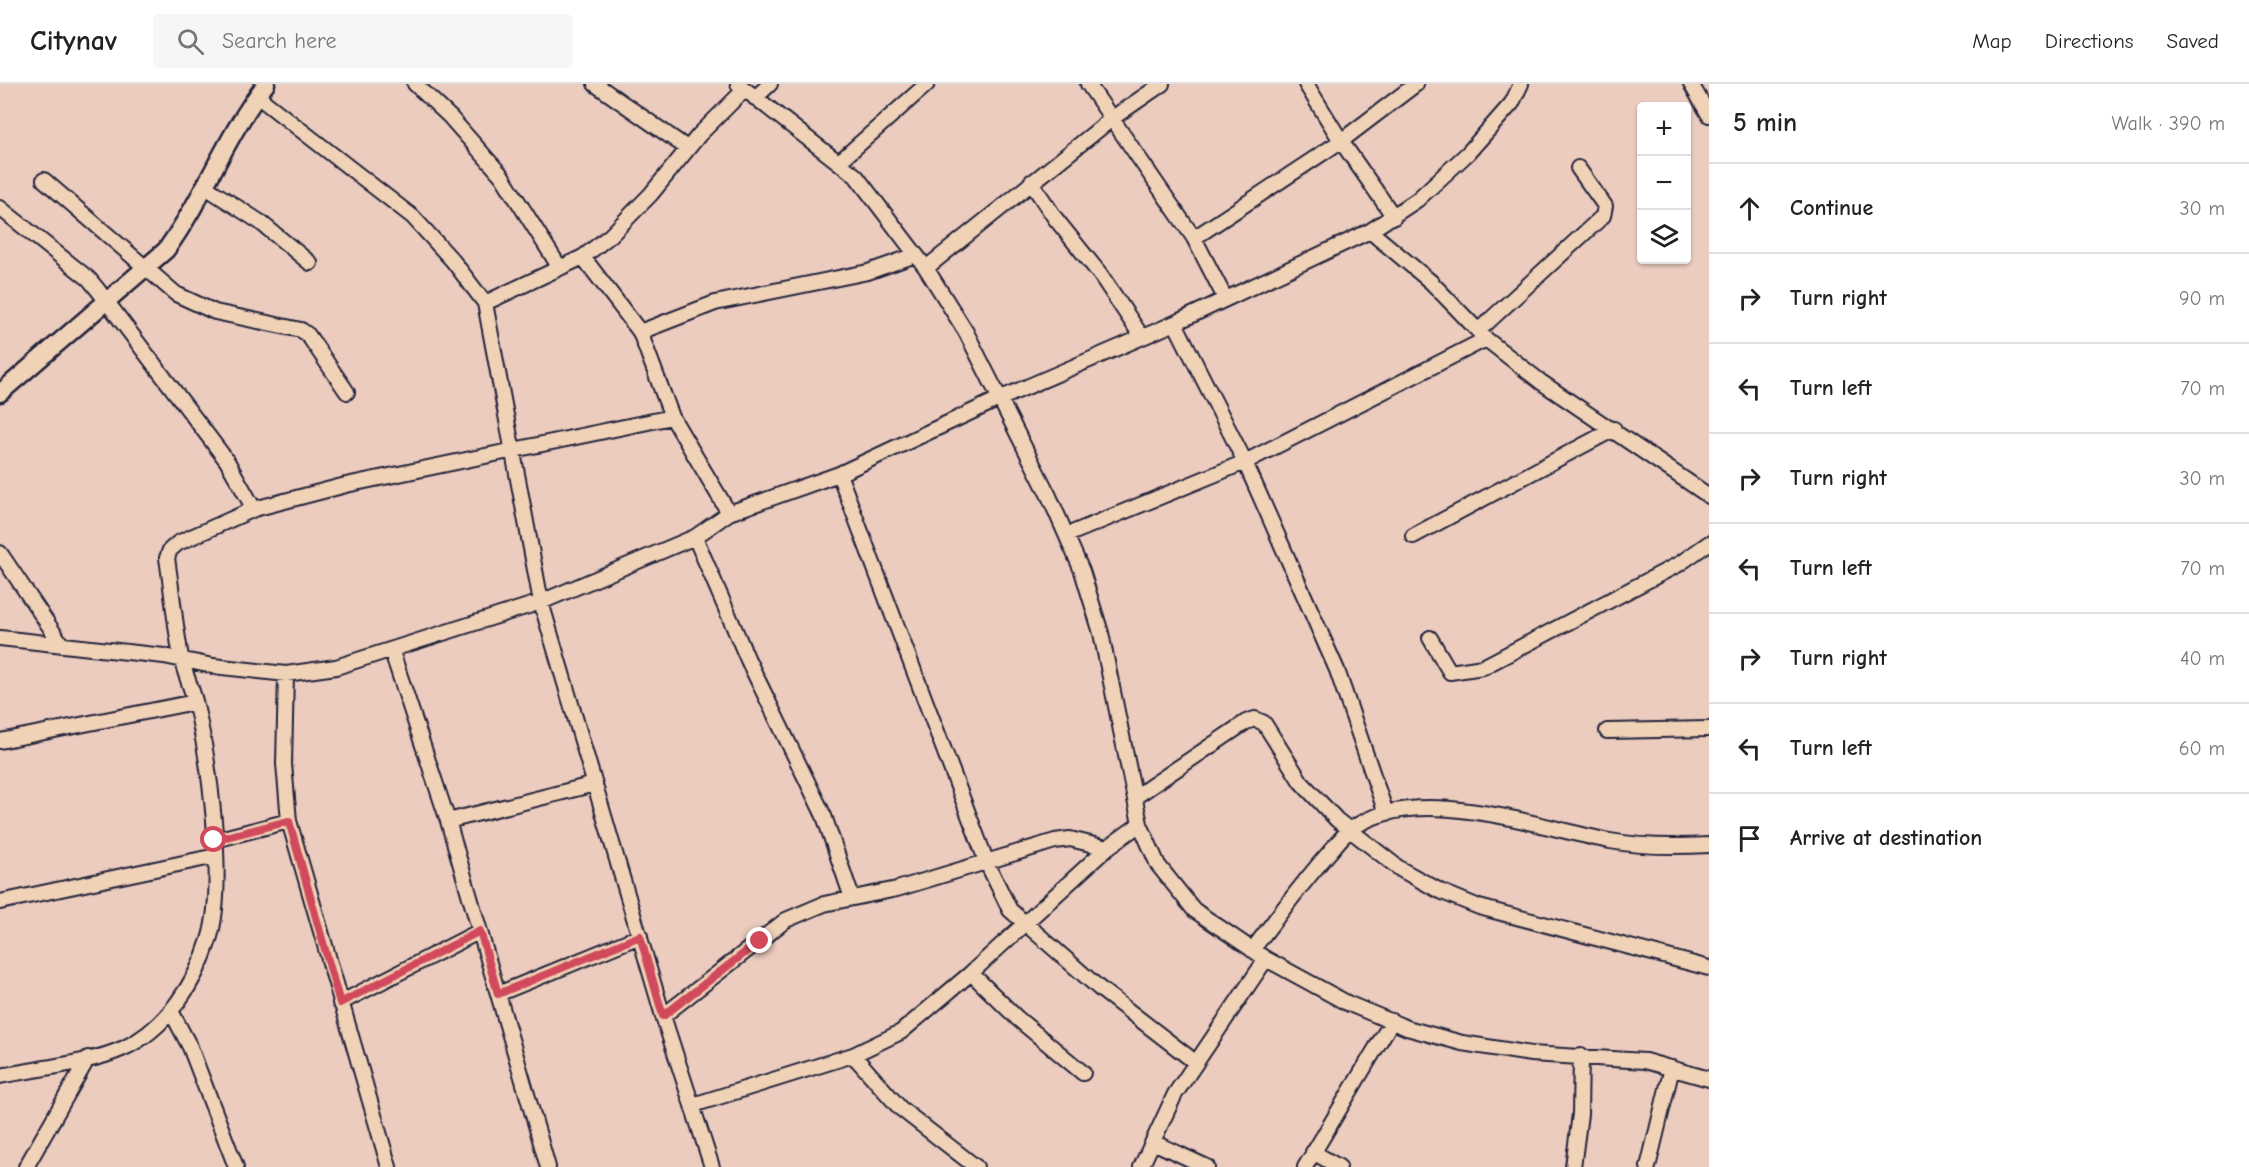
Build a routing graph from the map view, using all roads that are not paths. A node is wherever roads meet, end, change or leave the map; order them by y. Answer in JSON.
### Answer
{"nodes":[{"id":1,"x":415,"y":84,"type":"edge"},
{"id":2,"x":595,"y":84,"type":"edge"},
{"id":3,"x":770,"y":84,"type":"edge"},
{"id":4,"x":927,"y":84,"type":"edge"},
{"id":5,"x":1088,"y":84,"type":"edge"},
{"id":6,"x":1162,"y":84,"type":"edge"},
{"id":7,"x":1306,"y":84,"type":"edge"},
{"id":8,"x":1416,"y":84,"type":"edge"},
{"id":9,"x":1521,"y":84,"type":"edge"},
{"id":10,"x":1691,"y":84,"type":"edge"},
{"id":11,"x":261,"y":88,"type":"edge"},
{"id":12,"x":746,"y":91,"type":"edge"},
{"id":13,"x":1709,"y":115,"type":"edge"},
{"id":14,"x":1114,"y":117,"type":"junction"},
{"id":15,"x":1341,"y":141,"type":"junction"},
{"id":16,"x":687,"y":148,"type":"junction"},
{"id":17,"x":839,"y":162,"type":"junction"},
{"id":18,"x":1578,"y":168,"type":"dead end"},
{"id":19,"x":44,"y":180,"type":"dead end"},
{"id":20,"x":1031,"y":182,"type":"junction"},
{"id":21,"x":204,"y":186,"type":"junction"},
{"id":22,"x":0,"y":208,"type":"edge"},
{"id":23,"x":1394,"y":217,"type":"junction"},
{"id":24,"x":1370,"y":231,"type":"junction"},
{"id":25,"x":1194,"y":238,"type":"junction"},
{"id":26,"x":916,"y":255,"type":"junction"},
{"id":27,"x":583,"y":257,"type":"junction"},
{"id":28,"x":310,"y":263,"type":"dead end"},
{"id":29,"x":146,"y":267,"type":"junction"},
{"id":30,"x":560,"y":268,"type":"junction"},
{"id":31,"x":926,"y":268,"type":"junction"},
{"id":32,"x":1225,"y":298,"type":"junction"},
{"id":33,"x":106,"y":300,"type":"junction"},
{"id":34,"x":485,"y":303,"type":"junction"},
{"id":35,"x":1176,"y":323,"type":"junction"},
{"id":36,"x":640,"y":332,"type":"junction"},
{"id":37,"x":1482,"y":335,"type":"junction"},
{"id":38,"x":1142,"y":337,"type":"junction"},
{"id":39,"x":347,"y":392,"type":"dead end"},
{"id":40,"x":0,"y":393,"type":"edge"},
{"id":41,"x":999,"y":399,"type":"junction"},
{"id":42,"x":672,"y":417,"type":"junction"},
{"id":43,"x":1614,"y":429,"type":"junction"},
{"id":44,"x":514,"y":451,"type":"junction"},
{"id":45,"x":1245,"y":462,"type":"junction"},
{"id":46,"x":840,"y":474,"type":"junction"},
{"id":47,"x":1709,"y":496,"type":"edge"},
{"id":48,"x":254,"y":509,"type":"junction"},
{"id":49,"x":729,"y":513,"type":"junction"},
{"id":50,"x":1066,"y":535,"type":"junction"},
{"id":51,"x":1413,"y":536,"type":"dead end"},
{"id":52,"x":695,"y":537,"type":"junction"},
{"id":53,"x":1709,"y":543,"type":"edge"},
{"id":54,"x":0,"y":553,"type":"edge"},
{"id":55,"x":541,"y":602,"type":"junction"},
{"id":56,"x":0,"y":638,"type":"edge"},
{"id":57,"x":1430,"y":638,"type":"dead end"},
{"id":58,"x":62,"y":645,"type":"junction"},
{"id":59,"x":392,"y":652,"type":"junction"},
{"id":60,"x":182,"y":659,"type":"junction"},
{"id":61,"x":286,"y":674,"type":"junction"},
{"id":62,"x":195,"y":702,"type":"junction"},
{"id":63,"x":1709,"y":729,"type":"edge"},
{"id":64,"x":1608,"y":731,"type":"dead end"},
{"id":65,"x":0,"y":741,"type":"edge"},
{"id":66,"x":595,"y":784,"type":"junction"},
{"id":67,"x":1135,"y":797,"type":"junction"},
{"id":68,"x":1386,"y":813,"type":"junction"},
{"id":69,"x":289,"y":821,"type":"junction"},
{"id":70,"x":448,"y":821,"type":"junction"},
{"id":71,"x":1140,"y":824,"type":"junction"},
{"id":72,"x":1348,"y":831,"type":"junction"},
{"id":73,"x":214,"y":840,"type":"junction"},
{"id":74,"x":1709,"y":845,"type":"edge"},
{"id":75,"x":1107,"y":848,"type":"junction"},
{"id":76,"x":216,"y":856,"type":"junction"},
{"id":77,"x":987,"y":863,"type":"junction"},
{"id":78,"x":852,"y":898,"type":"junction"},
{"id":79,"x":0,"y":902,"type":"edge"},
{"id":80,"x":1024,"y":923,"type":"junction"},
{"id":81,"x":480,"y":931,"type":"junction"},
{"id":82,"x":640,"y":936,"type":"junction"},
{"id":83,"x":1252,"y":950,"type":"junction"},
{"id":84,"x":1266,"y":959,"type":"junction"},
{"id":85,"x":1709,"y":968,"type":"edge"},
{"id":86,"x":970,"y":973,"type":"junction"},
{"id":87,"x":498,"y":994,"type":"junction"},
{"id":88,"x":340,"y":1003,"type":"junction"},
{"id":89,"x":171,"y":1011,"type":"junction"},
{"id":90,"x":663,"y":1016,"type":"junction"},
{"id":91,"x":1392,"y":1021,"type":"junction"},
{"id":92,"x":853,"y":1055,"type":"junction"},
{"id":93,"x":1581,"y":1056,"type":"junction"},
{"id":94,"x":88,"y":1059,"type":"junction"},
{"id":95,"x":1195,"y":1062,"type":"junction"},
{"id":96,"x":1672,"y":1068,"type":"junction"},
{"id":97,"x":1083,"y":1073,"type":"dead end"},
{"id":98,"x":0,"y":1076,"type":"edge"},
{"id":99,"x":1709,"y":1079,"type":"edge"},
{"id":100,"x":693,"y":1105,"type":"junction"},
{"id":101,"x":1153,"y":1142,"type":"junction"},
{"id":102,"x":1313,"y":1152,"type":"junction"},
{"id":103,"x":26,"y":1167,"type":"edge"},
{"id":104,"x":236,"y":1167,"type":"edge"},
{"id":105,"x":389,"y":1167,"type":"edge"},
{"id":106,"x":548,"y":1167,"type":"edge"},
{"id":107,"x":712,"y":1167,"type":"edge"},
{"id":108,"x":976,"y":1167,"type":"edge"},
{"id":109,"x":1141,"y":1167,"type":"edge"},
{"id":110,"x":1207,"y":1167,"type":"edge"},
{"id":111,"x":1305,"y":1167,"type":"edge"},
{"id":112,"x":1339,"y":1167,"type":"edge"},
{"id":113,"x":1573,"y":1167,"type":"edge"},
{"id":114,"x":1648,"y":1167,"type":"edge"}],
"edges":[{"from":1,"to":30,"type":"street"},
{"from":2,"to":16,"type":"street"},
{"from":3,"to":12,"type":"street"},
{"from":4,"to":17,"type":"street"},
{"from":5,"to":14,"type":"street"},
{"from":6,"to":14,"type":"street"},
{"from":7,"to":15,"type":"street"},
{"from":8,"to":15,"type":"street"},
{"from":9,"to":23,"type":"street"},
{"from":10,"to":13,"type":"street"},
{"from":11,"to":21,"type":"street"},
{"from":11,"to":34,"type":"street"},
{"from":12,"to":16,"type":"street"},
{"from":12,"to":17,"type":"street"},
{"from":14,"to":20,"type":"street"},
{"from":14,"to":25,"type":"street"},
{"from":15,"to":23,"type":"street"},
{"from":15,"to":25,"type":"street"},
{"from":16,"to":27,"type":"street"},
{"from":17,"to":26,"type":"street"},
{"from":18,"to":37,"type":"street"},
{"from":19,"to":29,"type":"street"},
{"from":20,"to":31,"type":"street"},
{"from":20,"to":38,"type":"street"},
{"from":21,"to":28,"type":"street"},
{"from":21,"to":29,"type":"street"},
{"from":22,"to":33,"type":"street"},
{"from":23,"to":24,"type":"street"},
{"from":24,"to":32,"type":"street"},
{"from":24,"to":37,"type":"street"},
{"from":25,"to":32,"type":"street"},
{"from":26,"to":31,"type":"street"},
{"from":26,"to":36,"type":"street"},
{"from":27,"to":30,"type":"street"},
{"from":27,"to":36,"type":"street"},
{"from":29,"to":33,"type":"street"},
{"from":29,"to":39,"type":"street"},
{"from":30,"to":34,"type":"street"},
{"from":31,"to":41,"type":"street"},
{"from":32,"to":35,"type":"street"},
{"from":33,"to":40,"type":"street"},
{"from":33,"to":48,"type":"street"},
{"from":34,"to":44,"type":"street"},
{"from":35,"to":38,"type":"street"},
{"from":35,"to":45,"type":"street"},
{"from":36,"to":42,"type":"street"},
{"from":37,"to":43,"type":"street"},
{"from":37,"to":45,"type":"street"},
{"from":38,"to":41,"type":"street"},
{"from":41,"to":46,"type":"street"},
{"from":41,"to":50,"type":"street"},
{"from":42,"to":44,"type":"street"},
{"from":42,"to":49,"type":"street"},
{"from":43,"to":47,"type":"street"},
{"from":43,"to":51,"type":"street"},
{"from":44,"to":48,"type":"street"},
{"from":44,"to":55,"type":"street"},
{"from":45,"to":50,"type":"street"},
{"from":45,"to":68,"type":"street"},
{"from":46,"to":49,"type":"street"},
{"from":46,"to":77,"type":"street"},
{"from":48,"to":60,"type":"street"},
{"from":49,"to":52,"type":"street"},
{"from":50,"to":67,"type":"street"},
{"from":52,"to":55,"type":"street"},
{"from":52,"to":78,"type":"street"},
{"from":53,"to":57,"type":"street"},
{"from":54,"to":58,"type":"street"},
{"from":55,"to":59,"type":"street"},
{"from":55,"to":66,"type":"street"},
{"from":56,"to":58,"type":"street"},
{"from":58,"to":60,"type":"street"},
{"from":59,"to":61,"type":"street"},
{"from":59,"to":70,"type":"street"},
{"from":60,"to":61,"type":"street"},
{"from":60,"to":62,"type":"street"},
{"from":61,"to":69,"type":"street"},
{"from":62,"to":65,"type":"street"},
{"from":62,"to":73,"type":"street"},
{"from":63,"to":64,"type":"street"},
{"from":66,"to":70,"type":"street"},
{"from":66,"to":82,"type":"street"},
{"from":67,"to":71,"type":"street"},
{"from":67,"to":72,"type":"street"},
{"from":68,"to":72,"type":"street"},
{"from":68,"to":74,"type":"street"},
{"from":69,"to":73,"type":"street"},
{"from":69,"to":88,"type":"street"},
{"from":70,"to":81,"type":"street"},
{"from":71,"to":75,"type":"street"},
{"from":71,"to":83,"type":"street"},
{"from":72,"to":83,"type":"street"},
{"from":72,"to":85,"type":"street"},
{"from":73,"to":76,"type":"street"},
{"from":75,"to":77,"type":"street"},
{"from":75,"to":80,"type":"street"},
{"from":76,"to":79,"type":"street"},
{"from":76,"to":89,"type":"street"},
{"from":77,"to":78,"type":"street"},
{"from":77,"to":80,"type":"street"},
{"from":78,"to":90,"type":"street"},
{"from":80,"to":86,"type":"street"},
{"from":80,"to":95,"type":"street"},
{"from":81,"to":87,"type":"street"},
{"from":81,"to":88,"type":"street"},
{"from":82,"to":87,"type":"street"},
{"from":82,"to":90,"type":"street"},
{"from":83,"to":84,"type":"street"},
{"from":84,"to":91,"type":"street"},
{"from":84,"to":95,"type":"street"},
{"from":86,"to":92,"type":"street"},
{"from":86,"to":97,"type":"street"},
{"from":87,"to":106,"type":"street"},
{"from":88,"to":105,"type":"street"},
{"from":89,"to":94,"type":"street"},
{"from":89,"to":104,"type":"street"},
{"from":90,"to":100,"type":"street"},
{"from":91,"to":93,"type":"street"},
{"from":91,"to":102,"type":"street"},
{"from":92,"to":100,"type":"street"},
{"from":92,"to":108,"type":"street"},
{"from":93,"to":96,"type":"street"},
{"from":93,"to":113,"type":"street"},
{"from":94,"to":98,"type":"street"},
{"from":94,"to":103,"type":"street"},
{"from":95,"to":101,"type":"street"},
{"from":96,"to":99,"type":"street"},
{"from":96,"to":114,"type":"street"},
{"from":100,"to":107,"type":"street"},
{"from":101,"to":109,"type":"street"},
{"from":101,"to":110,"type":"street"},
{"from":102,"to":111,"type":"street"},
{"from":102,"to":112,"type":"street"}]}
